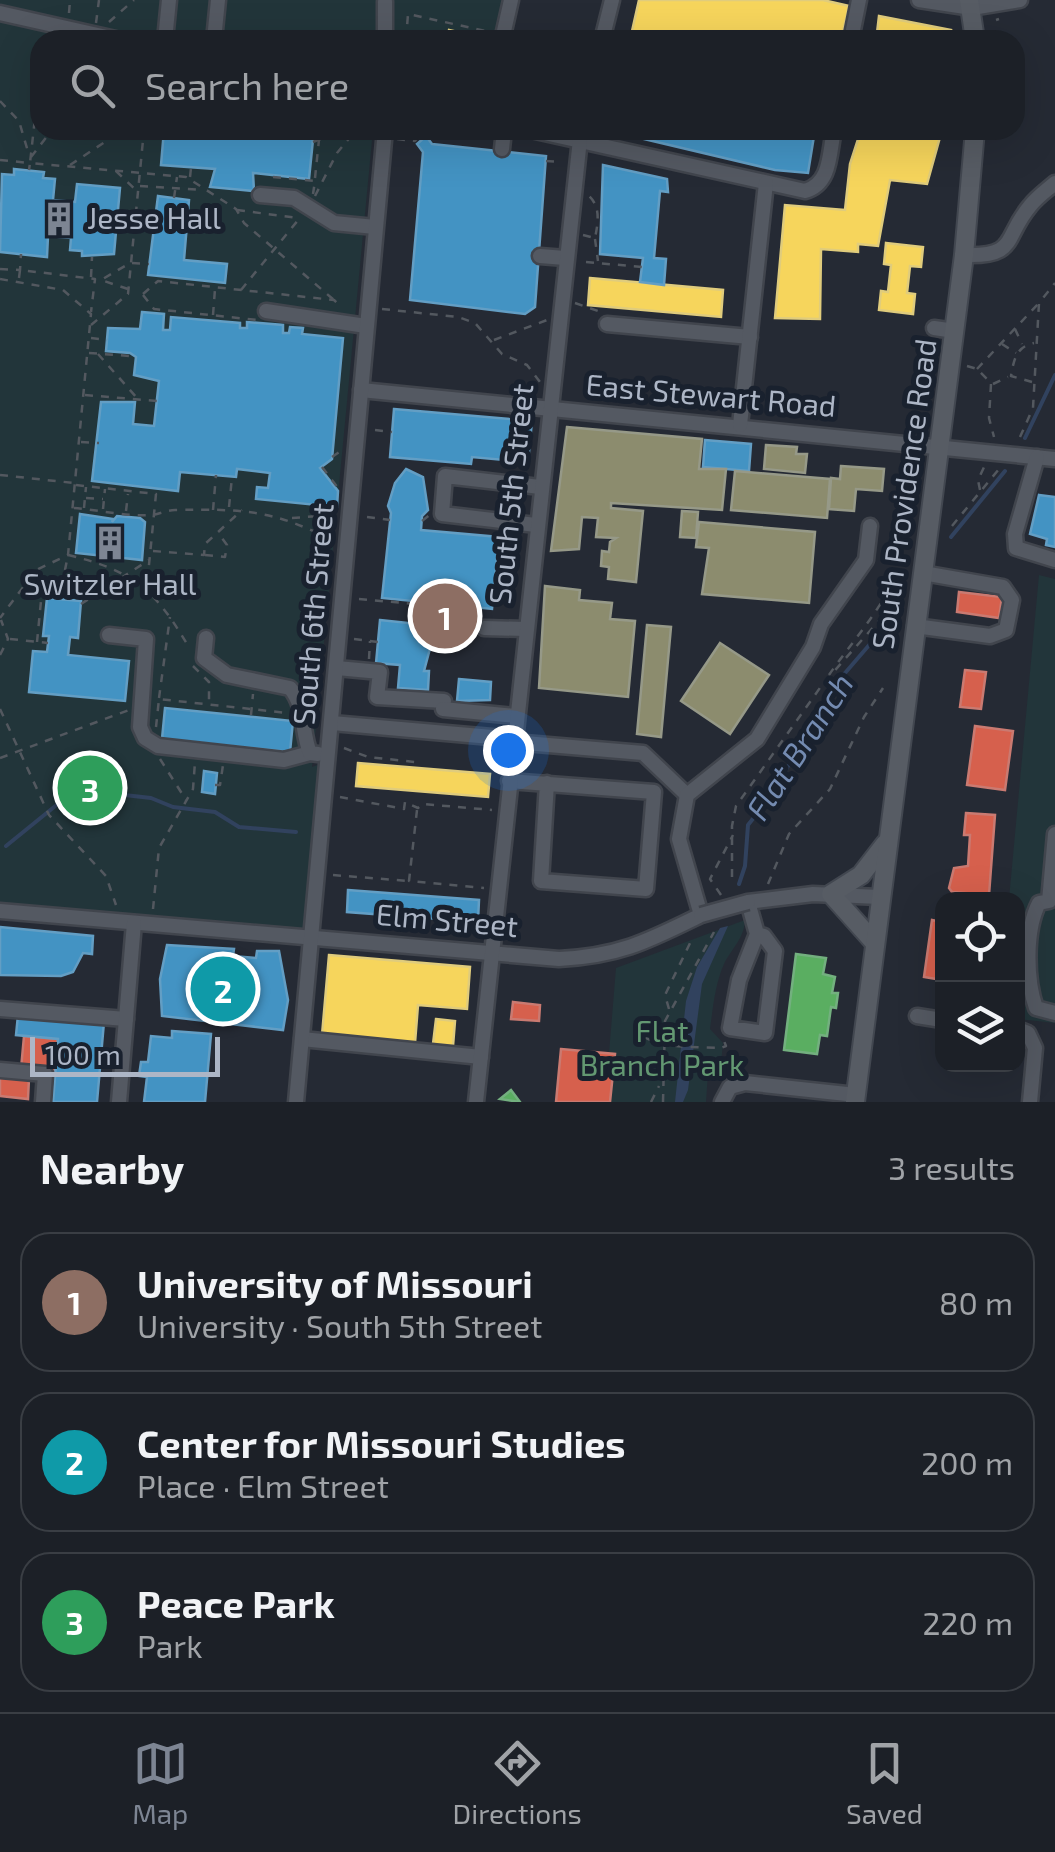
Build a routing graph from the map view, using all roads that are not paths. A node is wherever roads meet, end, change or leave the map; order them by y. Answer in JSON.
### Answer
{"nodes":[{"id":1,"x":169,"y":0,"type":"edge"},
{"id":2,"x":218,"y":0,"type":"edge"},
{"id":3,"x":510,"y":0,"type":"edge"},
{"id":4,"x":612,"y":0,"type":"edge"},
{"id":5,"x":859,"y":0,"type":"edge"},
{"id":6,"x":920,"y":0,"type":"edge"},
{"id":7,"x":1020,"y":0,"type":"edge"},
{"id":8,"x":385,"y":2,"type":"edge"},
{"id":9,"x":971,"y":4,"type":"edge"},
{"id":10,"x":0,"y":13,"type":"edge"},
{"id":11,"x":77,"y":30,"type":"edge"},
{"id":12,"x":166,"y":30,"type":"edge"},
{"id":13,"x":215,"y":30,"type":"edge"},
{"id":14,"x":385,"y":30,"type":"edge"},
{"id":15,"x":501,"y":30,"type":"edge"},
{"id":16,"x":604,"y":30,"type":"edge"},
{"id":17,"x":853,"y":30,"type":"edge"},
{"id":18,"x":974,"y":30,"type":"edge"},
{"id":19,"x":390,"y":140,"type":"edge"},
{"id":20,"x":503,"y":140,"type":"edge"},
{"id":21,"x":579,"y":140,"type":"edge"},
{"id":22,"x":595,"y":140,"type":"edge"},
{"id":23,"x":832,"y":140,"type":"edge"},
{"id":24,"x":974,"y":140,"type":"edge"},
{"id":25,"x":502,"y":149,"type":"dead end"},
{"id":26,"x":766,"y":183,"type":"junction"},
{"id":27,"x":1055,"y":183,"type":"edge"},
{"id":28,"x":260,"y":195,"type":"dead end"},
{"id":29,"x":375,"y":227,"type":"junction"},
{"id":30,"x":964,"y":255,"type":"junction"},
{"id":31,"x":540,"y":256,"type":"dead end"},
{"id":32,"x":564,"y":258,"type":"junction"},
{"id":33,"x":267,"y":316,"type":"road end"},
{"id":34,"x":608,"y":324,"type":"road end"},
{"id":35,"x":366,"y":326,"type":"junction"},
{"id":36,"x":934,"y":328,"type":"dead end"},
{"id":37,"x":954,"y":332,"type":"junction"},
{"id":38,"x":750,"y":337,"type":"junction"},
{"id":39,"x":361,"y":390,"type":"junction"},
{"id":40,"x":548,"y":409,"type":"junction"},
{"id":41,"x":740,"y":425,"type":"junction"},
{"id":42,"x":940,"y":446,"type":"junction"},
{"id":43,"x":1037,"y":456,"type":"junction"},
{"id":44,"x":1055,"y":460,"type":"edge"},
{"id":45,"x":540,"y":487,"type":"junction"},
{"id":46,"x":536,"y":525,"type":"junction"},
{"id":47,"x":870,"y":526,"type":"dead end"},
{"id":48,"x":1055,"y":560,"type":"edge"},
{"id":49,"x":922,"y":573,"type":"junction"},
{"id":50,"x":916,"y":626,"type":"junction"},
{"id":51,"x":484,"y":628,"type":"dead end"},
{"id":52,"x":525,"y":629,"type":"junction"},
{"id":53,"x":109,"y":635,"type":"dead end"},
{"id":54,"x":206,"y":638,"type":"dead end"},
{"id":55,"x":337,"y":668,"type":"junction"},
{"id":56,"x":516,"y":716,"type":"junction"},
{"id":57,"x":332,"y":723,"type":"junction"},
{"id":58,"x":514,"y":741,"type":"junction"},
{"id":59,"x":310,"y":753,"type":"junction"},
{"id":60,"x":329,"y":755,"type":"junction"},
{"id":61,"x":510,"y":781,"type":"junction"},
{"id":62,"x":547,"y":784,"type":"junction"},
{"id":63,"x":687,"y":795,"type":"junction"},
{"id":64,"x":1055,"y":834,"type":"edge"},
{"id":65,"x":886,"y":844,"type":"junction"},
{"id":66,"x":831,"y":894,"type":"junction"},
{"id":67,"x":878,"y":897,"type":"junction"},
{"id":68,"x":748,"y":902,"type":"junction"},
{"id":69,"x":1052,"y":902,"type":"edge"},
{"id":70,"x":0,"y":911,"type":"edge"},
{"id":71,"x":701,"y":915,"type":"junction"},
{"id":72,"x":134,"y":924,"type":"junction"},
{"id":73,"x":757,"y":934,"type":"junction"},
{"id":74,"x":312,"y":938,"type":"junction"},
{"id":75,"x":874,"y":941,"type":"junction"},
{"id":76,"x":492,"y":951,"type":"junction"},
{"id":77,"x":0,"y":1008,"type":"edge"},
{"id":78,"x":1055,"y":1013,"type":"edge"},
{"id":79,"x":917,"y":1016,"type":"dead end"},
{"id":80,"x":126,"y":1019,"type":"junction"},
{"id":81,"x":935,"y":1019,"type":"edge"},
{"id":82,"x":1025,"y":1032,"type":"edge"},
{"id":83,"x":302,"y":1040,"type":"junction"},
{"id":84,"x":480,"y":1057,"type":"junction"},
{"id":85,"x":0,"y":1070,"type":"edge"},
{"id":86,"x":856,"y":1098,"type":"edge"},
{"id":87,"x":43,"y":1102,"type":"edge"},
{"id":88,"x":120,"y":1102,"type":"edge"},
{"id":89,"x":296,"y":1102,"type":"edge"},
{"id":90,"x":476,"y":1102,"type":"edge"},
{"id":91,"x":722,"y":1102,"type":"edge"},
{"id":92,"x":1030,"y":1102,"type":"edge"}],
"edges":[{"from":1,"to":12,"type":"street"},
{"from":2,"to":13,"type":"street"},
{"from":3,"to":15,"type":"street"},
{"from":4,"to":16,"type":"street"},
{"from":5,"to":17,"type":"street"},
{"from":6,"to":9,"type":"street"},
{"from":7,"to":9,"type":"street"},
{"from":8,"to":14,"type":"street"},
{"from":9,"to":18,"type":"main road"},
{"from":10,"to":11,"type":"street"},
{"from":19,"to":29,"type":"street","name":"South 6th Street"},
{"from":20,"to":25,"type":"street"},
{"from":21,"to":32,"type":"street","name":"South 5th Street"},
{"from":22,"to":26,"type":"street"},
{"from":23,"to":26,"type":"street"},
{"from":24,"to":30,"type":"main road","name":"South Providence Road"},
{"from":26,"to":38,"type":"street"},
{"from":27,"to":30,"type":"street"},
{"from":28,"to":29,"type":"street"},
{"from":29,"to":35,"type":"street","name":"South 6th Street"},
{"from":30,"to":37,"type":"main road","name":"South Providence Road"},
{"from":31,"to":32,"type":"street"},
{"from":32,"to":40,"type":"street","name":"South 5th Street"},
{"from":33,"to":35,"type":"street"},
{"from":34,"to":38,"type":"street"},
{"from":35,"to":39,"type":"street","name":"South 6th Street"},
{"from":36,"to":37,"type":"street"},
{"from":37,"to":42,"type":"main road","name":"South Providence Road"},
{"from":38,"to":41,"type":"street"},
{"from":39,"to":40,"type":"street","name":"East Stewart Road"},
{"from":39,"to":55,"type":"street","name":"South 6th Street"},
{"from":40,"to":41,"type":"street","name":"East Stewart Road"},
{"from":40,"to":45,"type":"street","name":"South 5th Street"},
{"from":41,"to":42,"type":"street","name":"East Stewart Road"},
{"from":42,"to":43,"type":"street","name":"East Stewart Road"},
{"from":42,"to":49,"type":"main road","name":"South Providence Road"},
{"from":43,"to":44,"type":"street","name":"East Stewart Road"},
{"from":43,"to":48,"type":"street"},
{"from":45,"to":46,"type":"street","name":"South 5th Street"},
{"from":45,"to":46,"type":"street"},
{"from":46,"to":52,"type":"street","name":"South 5th Street"},
{"from":47,"to":63,"type":"street"},
{"from":49,"to":50,"type":"main road","name":"South Providence Road"},
{"from":49,"to":50,"type":"street"},
{"from":50,"to":65,"type":"main road","name":"South Providence Road"},
{"from":51,"to":52,"type":"street"},
{"from":52,"to":56,"type":"street","name":"South 5th Street"},
{"from":53,"to":59,"type":"street"},
{"from":54,"to":59,"type":"street"},
{"from":55,"to":56,"type":"street"},
{"from":55,"to":57,"type":"street","name":"South 6th Street"},
{"from":56,"to":58,"type":"street","name":"South 5th Street"},
{"from":57,"to":58,"type":"street"},
{"from":57,"to":60,"type":"street","name":"South 6th Street"},
{"from":58,"to":61,"type":"street","name":"South 5th Street"},
{"from":58,"to":63,"type":"street"},
{"from":59,"to":60,"type":"street"},
{"from":60,"to":74,"type":"street","name":"South 6th Street"},
{"from":61,"to":62,"type":"street"},
{"from":61,"to":76,"type":"street","name":"South 5th Street"},
{"from":62,"to":62,"type":"street"},
{"from":63,"to":71,"type":"street"},
{"from":64,"to":69,"type":"street"},
{"from":65,"to":66,"type":"main road"},
{"from":65,"to":67,"type":"main road","name":"South Providence Road"},
{"from":66,"to":67,"type":"street","name":"Elm Street"},
{"from":66,"to":68,"type":"street","name":"Elm Street"},
{"from":66,"to":75,"type":"main road"},
{"from":67,"to":75,"type":"main road","name":"South Providence Road"},
{"from":68,"to":71,"type":"street","name":"Elm Street","bridge":true},
{"from":68,"to":73,"type":"street"},
{"from":69,"to":78,"type":"street"},
{"from":70,"to":72,"type":"street","name":"Elm Street"},
{"from":71,"to":76,"type":"street","name":"Elm Street"},
{"from":72,"to":74,"type":"street","name":"Elm Street"},
{"from":72,"to":80,"type":"street"},
{"from":73,"to":73,"type":"street"},
{"from":74,"to":76,"type":"street","name":"Elm Street"},
{"from":74,"to":83,"type":"street","name":"South 6th Street"},
{"from":75,"to":86,"type":"main road","name":"South Providence Road"},
{"from":76,"to":84,"type":"street","name":"South 5th Street"},
{"from":77,"to":80,"type":"street"},
{"from":79,"to":81,"type":"street"},
{"from":80,"to":88,"type":"street"},
{"from":82,"to":92,"type":"street"},
{"from":83,"to":84,"type":"street"},
{"from":83,"to":89,"type":"street","name":"South 6th Street"},
{"from":84,"to":90,"type":"street","name":"South 5th Street"},
{"from":85,"to":87,"type":"street"},
{"from":86,"to":91,"type":"street"}]}
